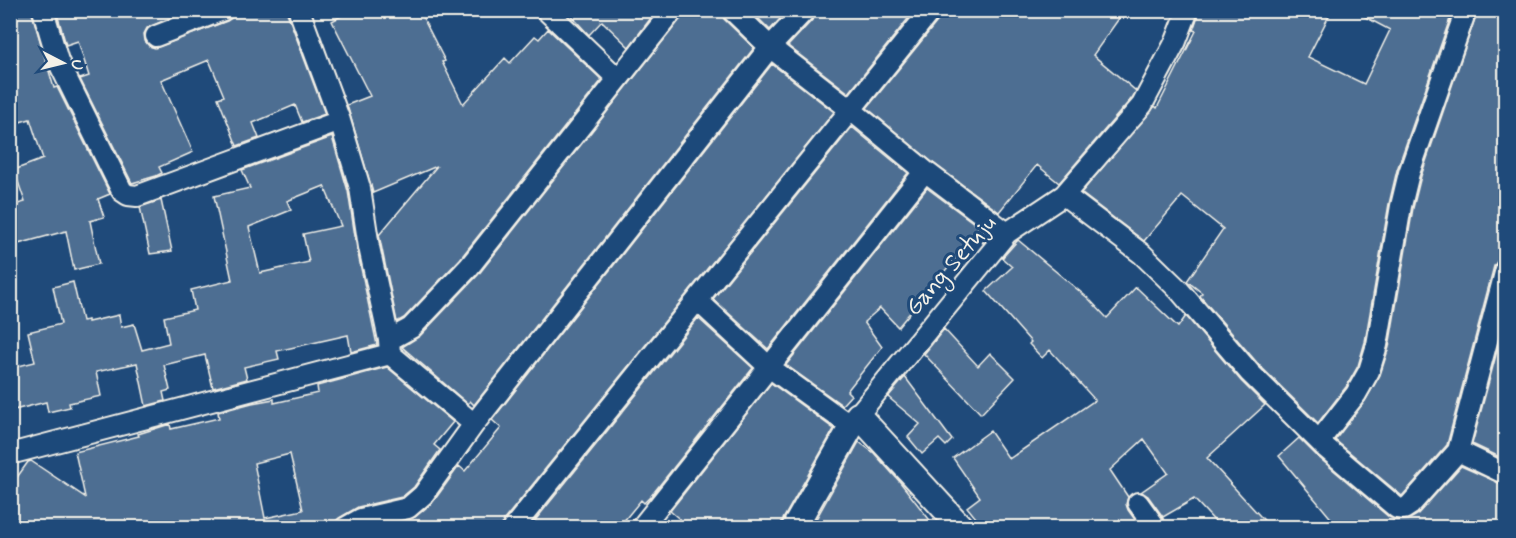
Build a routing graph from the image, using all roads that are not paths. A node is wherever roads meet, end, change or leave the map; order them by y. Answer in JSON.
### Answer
{"nodes":[{"id":1,"x":43,"y":10,"type":"edge"},
{"id":2,"x":223,"y":10,"type":"edge"},
{"id":3,"x":299,"y":10,"type":"edge"},
{"id":4,"x":546,"y":10,"type":"edge"},
{"id":5,"x":673,"y":10,"type":"edge"},
{"id":6,"x":732,"y":10,"type":"edge"},
{"id":7,"x":804,"y":10,"type":"edge"},
{"id":8,"x":931,"y":10,"type":"edge"},
{"id":9,"x":1188,"y":10,"type":"edge"},
{"id":10,"x":1466,"y":10,"type":"edge"},
{"id":11,"x":156,"y":36,"type":"dead end"},
{"id":12,"x":770,"y":47,"type":"junction"},
{"id":13,"x":618,"y":79,"type":"junction"},
{"id":14,"x":852,"y":110,"type":"junction"},
{"id":15,"x":340,"y":121,"type":"junction"},
{"id":16,"x":925,"y":171,"type":"junction"},
{"id":17,"x":1064,"y":195,"type":"junction"},
{"id":18,"x":1007,"y":233,"type":"junction"},
{"id":19,"x":1506,"y":269,"type":"edge"},
{"id":20,"x":697,"y":300,"type":"junction"},
{"id":21,"x":390,"y":347,"type":"junction"},
{"id":22,"x":769,"y":367,"type":"junction"},
{"id":23,"x":855,"y":421,"type":"junction"},
{"id":24,"x":474,"y":424,"type":"junction"},
{"id":25,"x":1319,"y":441,"type":"junction"},
{"id":26,"x":1458,"y":451,"type":"junction"},
{"id":27,"x":10,"y":454,"type":"edge"},
{"id":28,"x":1506,"y":474,"type":"edge"},
{"id":29,"x":1138,"y":503,"type":"dead end"},
{"id":30,"x":345,"y":528,"type":"edge"},
{"id":31,"x":513,"y":528,"type":"edge"},
{"id":32,"x":641,"y":528,"type":"edge"},
{"id":33,"x":794,"y":528,"type":"edge"},
{"id":34,"x":962,"y":528,"type":"edge"},
{"id":35,"x":1156,"y":528,"type":"edge"}],
"edges":[{"from":1,"to":15,"type":"street"},
{"from":2,"to":11,"type":"street"},
{"from":3,"to":15,"type":"street"},
{"from":4,"to":13,"type":"street"},
{"from":5,"to":13,"type":"street"},
{"from":6,"to":12,"type":"street"},
{"from":7,"to":12,"type":"street"},
{"from":8,"to":14,"type":"street"},
{"from":9,"to":17,"type":"street","name":"Gang Setuju"},
{"from":10,"to":25,"type":"street"},
{"from":12,"to":14,"type":"street"},
{"from":12,"to":24,"type":"street"},
{"from":13,"to":21,"type":"street"},
{"from":14,"to":16,"type":"street"},
{"from":14,"to":20,"type":"street"},
{"from":15,"to":21,"type":"street"},
{"from":16,"to":18,"type":"street"},
{"from":16,"to":22,"type":"street"},
{"from":17,"to":18,"type":"street","name":"Gang Setuju"},
{"from":17,"to":25,"type":"street"},
{"from":18,"to":23,"type":"street","name":"Gang Setuju"},
{"from":19,"to":26,"type":"street"},
{"from":20,"to":22,"type":"street"},
{"from":20,"to":31,"type":"street"},
{"from":21,"to":24,"type":"street"},
{"from":21,"to":27,"type":"street"},
{"from":22,"to":23,"type":"street"},
{"from":22,"to":32,"type":"street"},
{"from":23,"to":33,"type":"street"},
{"from":23,"to":34,"type":"street"},
{"from":24,"to":30,"type":"street"},
{"from":25,"to":26,"type":"street"},
{"from":26,"to":28,"type":"street"},
{"from":29,"to":35,"type":"street"}]}
